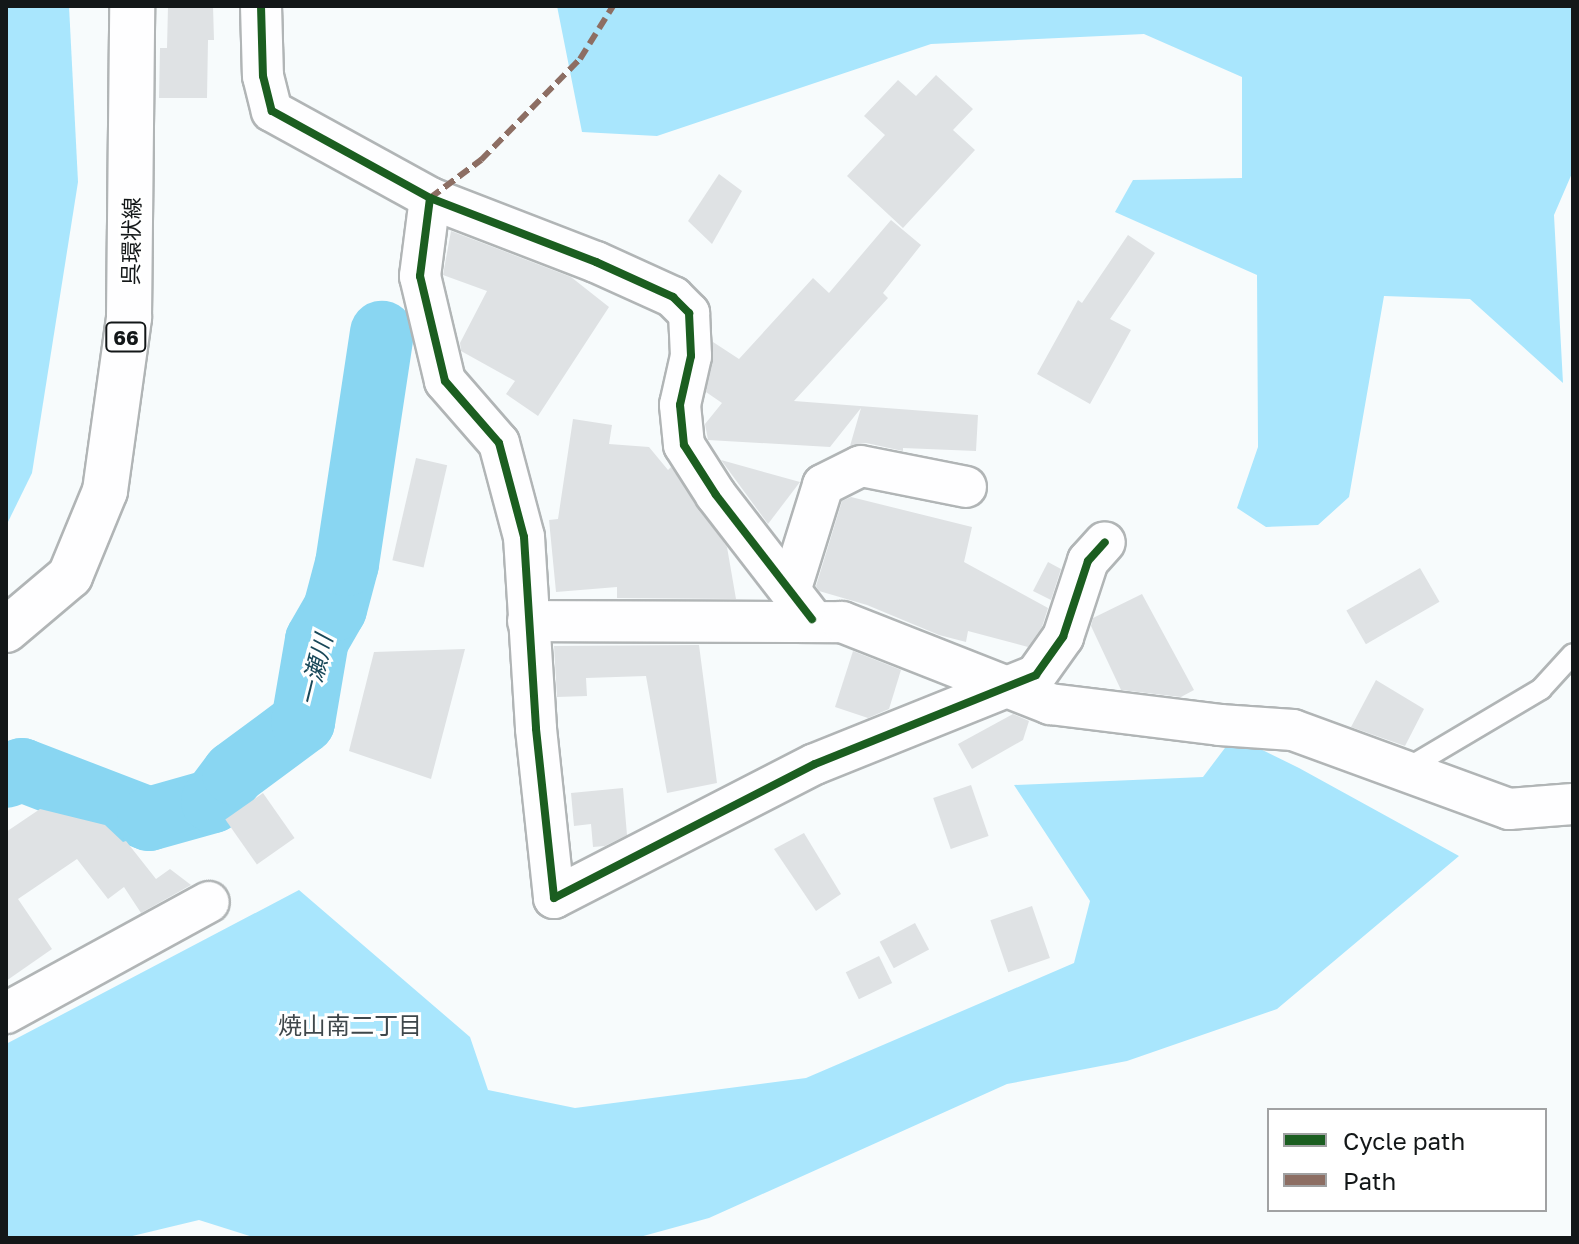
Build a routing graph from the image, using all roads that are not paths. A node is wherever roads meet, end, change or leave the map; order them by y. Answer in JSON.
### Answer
{"nodes":[{"id":1,"x":132,"y":6,"type":"edge"},
{"id":2,"x":261,"y":6,"type":"edge"},
{"id":3,"x":430,"y":198,"type":"junction"},
{"id":4,"x":966,"y":487,"type":"dead end"},
{"id":5,"x":1105,"y":542,"type":"dead end"},
{"id":6,"x":802,"y":604,"type":"junction"},
{"id":7,"x":528,"y":621,"type":"junction"},
{"id":8,"x":6,"y":630,"type":"edge"},
{"id":9,"x":1573,"y":654,"type":"edge"},
{"id":10,"x":1002,"y":687,"type":"junction"},
{"id":11,"x":1403,"y":771,"type":"junction"},
{"id":12,"x":1573,"y":804,"type":"edge"},
{"id":13,"x":209,"y":902,"type":"dead end"},
{"id":14,"x":6,"y":1013,"type":"edge"}],
"edges":[{"from":1,"to":8,"type":"main road","name":"呉環状線","number":"66"},
{"from":2,"to":3,"type":"street"},
{"from":3,"to":6,"type":"street"},
{"from":3,"to":7,"type":"street"},
{"from":4,"to":6,"type":"street"},
{"from":5,"to":10,"type":"street"},
{"from":6,"to":7,"type":"street"},
{"from":6,"to":10,"type":"street"},
{"from":7,"to":10,"type":"street"},
{"from":9,"to":11,"type":"lane"},
{"from":10,"to":11,"type":"street"},
{"from":11,"to":12,"type":"street"},
{"from":13,"to":14,"type":"street"}]}
